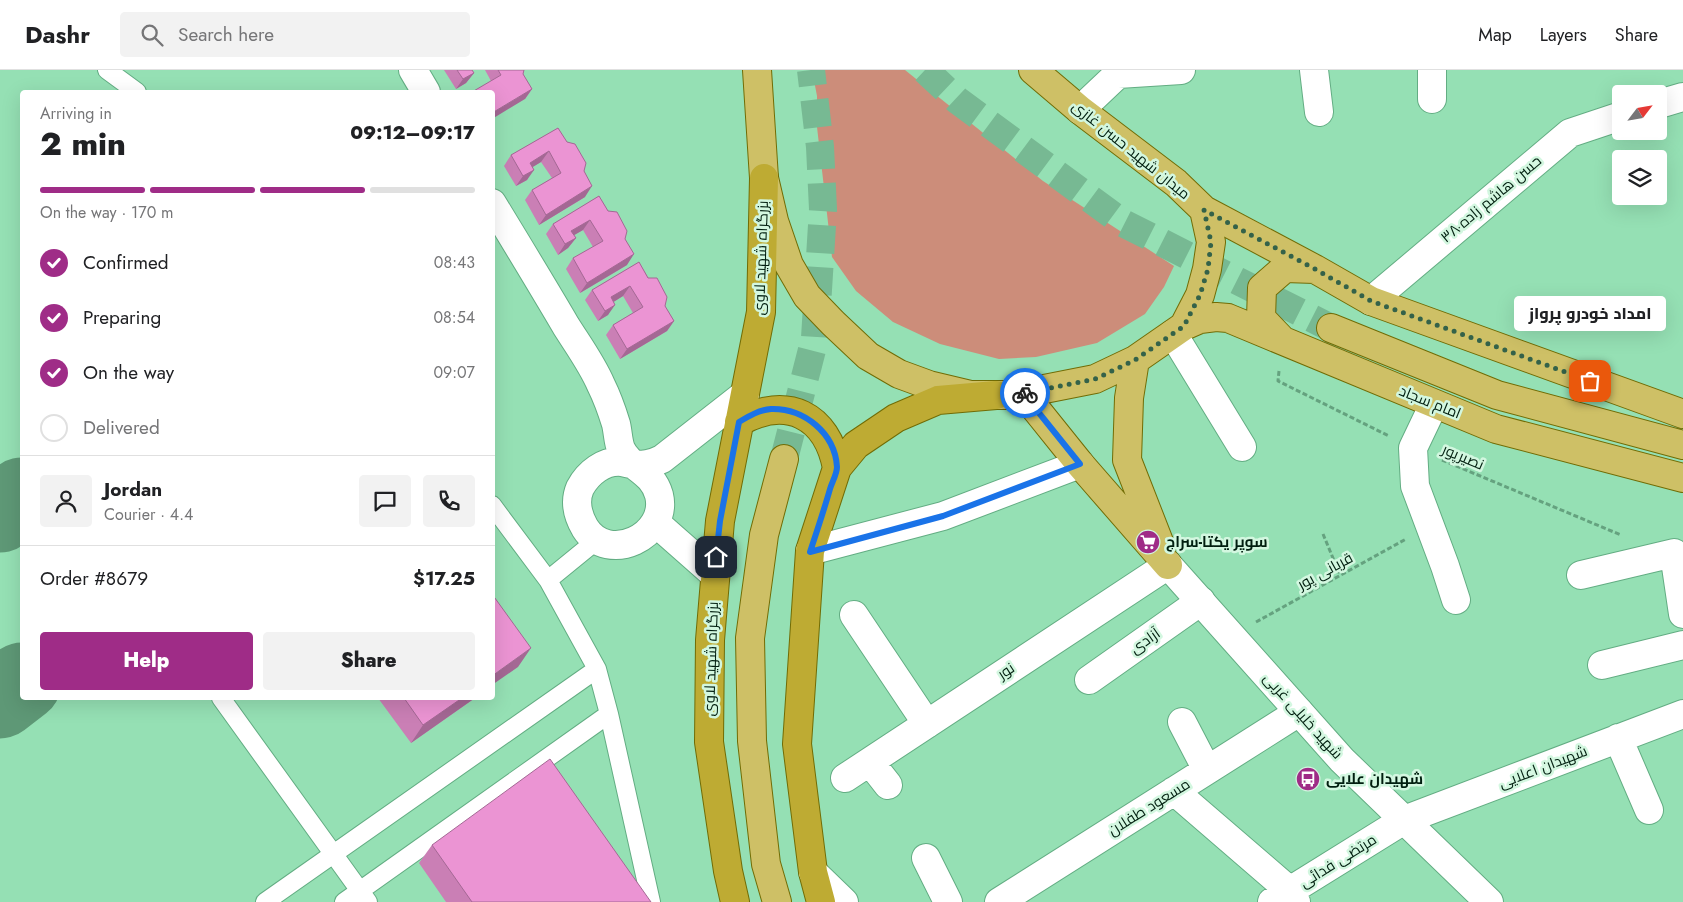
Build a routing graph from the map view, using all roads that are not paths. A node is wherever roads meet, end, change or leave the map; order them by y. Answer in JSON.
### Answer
{"nodes":[{"id":1,"x":107,"y":70,"type":"edge"},
{"id":2,"x":413,"y":70,"type":"edge"},
{"id":3,"x":757,"y":70,"type":"edge"},
{"id":4,"x":1033,"y":70,"type":"edge"},
{"id":5,"x":1181,"y":70,"type":"edge"},
{"id":6,"x":1314,"y":70,"type":"edge"},
{"id":7,"x":1432,"y":70,"type":"edge"},
{"id":8,"x":134,"y":90,"type":"edge"},
{"id":9,"x":425,"y":90,"type":"edge"},
{"id":10,"x":1683,"y":97,"type":"edge"},
{"id":11,"x":1432,"y":99,"type":"dead end"},
{"id":12,"x":1668,"y":101,"type":"edge"},
{"id":13,"x":1080,"y":110,"type":"junction"},
{"id":14,"x":1319,"y":112,"type":"dead end"},
{"id":15,"x":1612,"y":119,"type":"edge"},
{"id":16,"x":764,"y":178,"type":"junction"},
{"id":17,"x":495,"y":208,"type":"edge"},
{"id":18,"x":1204,"y":210,"type":"junction"},
{"id":19,"x":1315,"y":269,"type":"junction"},
{"id":20,"x":1371,"y":301,"type":"junction"},
{"id":21,"x":1331,"y":328,"type":"tunnel mouth"},
{"id":22,"x":1179,"y":330,"type":"junction"},
{"id":23,"x":1282,"y":340,"type":"junction"},
{"id":24,"x":1135,"y":360,"type":"junction"},
{"id":25,"x":1023,"y":393,"type":"junction"},
{"id":26,"x":744,"y":394,"type":"junction"},
{"id":27,"x":996,"y":395,"type":"junction"},
{"id":28,"x":1434,"y":404,"type":"junction"},
{"id":29,"x":1683,"y":414,"type":"edge"},
{"id":30,"x":739,"y":422,"type":"junction"},
{"id":31,"x":1683,"y":445,"type":"edge"},
{"id":32,"x":1242,"y":447,"type":"dead end"},
{"id":33,"x":784,"y":459,"type":"tunnel mouth"},
{"id":34,"x":1080,"y":464,"type":"junction"},
{"id":35,"x":634,"y":465,"type":"junction"},
{"id":36,"x":837,"y":468,"type":"junction"},
{"id":37,"x":1683,"y":478,"type":"edge"},
{"id":38,"x":495,"y":509,"type":"edge"},
{"id":39,"x":656,"y":522,"type":"junction"},
{"id":40,"x":597,"y":540,"type":"junction"},
{"id":41,"x":810,"y":552,"type":"junction"},
{"id":42,"x":1168,"y":564,"type":"junction"},
{"id":43,"x":715,"y":575,"type":"junction"},
{"id":44,"x":1581,"y":575,"type":"dead end"},
{"id":45,"x":548,"y":580,"type":"junction"},
{"id":46,"x":1456,"y":600,"type":"dead end"},
{"id":47,"x":1201,"y":601,"type":"junction"},
{"id":48,"x":1683,"y":614,"type":"edge"},
{"id":49,"x":854,"y":615,"type":"dead end"},
{"id":50,"x":1683,"y":645,"type":"edge"},
{"id":51,"x":1602,"y":665,"type":"dead end"},
{"id":52,"x":597,"y":669,"type":"junction"},
{"id":53,"x":1089,"y":680,"type":"dead end"},
{"id":54,"x":222,"y":700,"type":"edge"},
{"id":55,"x":1299,"y":712,"type":"junction"},
{"id":56,"x":609,"y":714,"type":"junction"},
{"id":57,"x":1683,"y":714,"type":"edge"},
{"id":58,"x":1182,"y":722,"type":"dead end"},
{"id":59,"x":927,"y":724,"type":"junction"},
{"id":60,"x":1618,"y":738,"type":"junction"},
{"id":61,"x":870,"y":762,"type":"junction"},
{"id":62,"x":1207,"y":770,"type":"junction"},
{"id":63,"x":844,"y":778,"type":"dead end"},
{"id":64,"x":888,"y":785,"type":"dead end"},
{"id":65,"x":1174,"y":791,"type":"junction"},
{"id":66,"x":1649,"y":810,"type":"dead end"},
{"id":67,"x":1404,"y":820,"type":"junction"},
{"id":68,"x":333,"y":854,"type":"junction"},
{"id":69,"x":926,"y":858,"type":"dead end"},
{"id":70,"x":813,"y":872,"type":"junction"},
{"id":71,"x":364,"y":896,"type":"edge"},
{"id":72,"x":1286,"y":898,"type":"edge"},
{"id":73,"x":264,"y":902,"type":"edge"},
{"id":74,"x":344,"y":902,"type":"edge"},
{"id":75,"x":651,"y":902,"type":"edge"},
{"id":76,"x":735,"y":902,"type":"edge"},
{"id":77,"x":777,"y":902,"type":"edge"},
{"id":78,"x":821,"y":902,"type":"edge"},
{"id":79,"x":844,"y":902,"type":"edge"},
{"id":80,"x":948,"y":902,"type":"edge"},
{"id":81,"x":999,"y":902,"type":"edge"},
{"id":82,"x":1488,"y":902,"type":"edge"}],
"edges":[{"from":1,"to":8,"type":"lane"},
{"from":2,"to":9,"type":"street"},
{"from":3,"to":16,"type":"main road","name":"میدان شهید حسن غازی"},
{"from":4,"to":13,"type":"main road","name":"میدان شهید حسن غازی"},
{"from":5,"to":13,"type":"street"},
{"from":6,"to":14,"type":"street"},
{"from":7,"to":11,"type":"street"},
{"from":10,"to":12,"type":"street"},
{"from":13,"to":18,"type":"main road","name":"میدان شهید حسن غازی"},
{"from":15,"to":20,"type":"street","name":"۳۸-حسن هاشم زاده"},
{"from":16,"to":26,"type":"highway","name":"بزرگراه شهید لاوی"},
{"from":16,"to":27,"type":"main road","name":"میدان شهید حسن غازی"},
{"from":17,"to":35,"type":"street"},
{"from":18,"to":19,"type":"main road"},
{"from":18,"to":22,"type":"main road","name":"میدان شهید حسن غازی"},
{"from":19,"to":20,"type":"main road"},
{"from":19,"to":23,"type":"main road"},
{"from":20,"to":29,"type":"main road"},
{"from":21,"to":31,"type":"main road"},
{"from":22,"to":23,"type":"main road","name":"امام سجاد"},
{"from":22,"to":24,"type":"main road","name":"میدان شهید حسن غازی"},
{"from":22,"to":32,"type":"street"},
{"from":23,"to":28,"type":"main road","name":"امام سجاد"},
{"from":24,"to":25,"type":"main road","name":"میدان شهید حسن غازی"},
{"from":24,"to":42,"type":"main road"},
{"from":25,"to":27,"type":"main road","name":"میدان شهید حسن غازی"},
{"from":25,"to":34,"type":"main road"},
{"from":26,"to":30,"type":"highway","name":"بزرگراه شهید لاوی"},
{"from":26,"to":35,"type":"street"},
{"from":27,"to":36,"type":"highway"},
{"from":28,"to":37,"type":"main road","name":"امام سجاد"},
{"from":28,"to":46,"type":"street"},
{"from":30,"to":36,"type":"highway"},
{"from":30,"to":43,"type":"highway","name":"بزرگراه شهید لاوی"},
{"from":33,"to":77,"type":"main road"},
{"from":34,"to":41,"type":"street"},
{"from":34,"to":42,"type":"main road"},
{"from":35,"to":39,"type":"street"},
{"from":35,"to":40,"type":"street"},
{"from":36,"to":41,"type":"highway"},
{"from":38,"to":45,"type":"lane"},
{"from":39,"to":40,"type":"street"},
{"from":39,"to":43,"type":"street"},
{"from":40,"to":45,"type":"lane"},
{"from":41,"to":70,"type":"highway"},
{"from":42,"to":47,"type":"street","name":"شهید خلیلی غربی"},
{"from":42,"to":59,"type":"street","name":"نور"},
{"from":43,"to":76,"type":"highway","name":"بزرگراه شهید لاوی"},
{"from":44,"to":48,"type":"street"},
{"from":45,"to":52,"type":"lane"},
{"from":47,"to":53,"type":"street","name":"آزادی"},
{"from":47,"to":55,"type":"street","name":"شهید خلیلی غربی"},
{"from":49,"to":59,"type":"street"},
{"from":50,"to":51,"type":"street"},
{"from":52,"to":56,"type":"lane"},
{"from":52,"to":68,"type":"lane"},
{"from":54,"to":68,"type":"lane"},
{"from":55,"to":62,"type":"street","name":"مسعود طفلان"},
{"from":55,"to":67,"type":"street","name":"شهید خلیلی غربی"},
{"from":56,"to":71,"type":"lane"},
{"from":56,"to":75,"type":"lane"},
{"from":57,"to":60,"type":"street","name":"شهیدان اعلایی"},
{"from":58,"to":62,"type":"street"},
{"from":59,"to":61,"type":"street","name":"نور"},
{"from":60,"to":66,"type":"street"},
{"from":60,"to":67,"type":"street","name":"شهیدان اعلایی"},
{"from":61,"to":63,"type":"street","name":"نور"},
{"from":61,"to":64,"type":"street"},
{"from":62,"to":65,"type":"street","name":"مسعود طفلان"},
{"from":65,"to":72,"type":"street"},
{"from":65,"to":81,"type":"street","name":"مسعود طفلان"},
{"from":67,"to":72,"type":"street","name":"مرتضی فدائی"},
{"from":67,"to":82,"type":"street","name":"شهید خلیلی غربی"},
{"from":68,"to":71,"type":"lane"},
{"from":68,"to":73,"type":"lane"},
{"from":69,"to":80,"type":"street"},
{"from":70,"to":78,"type":"highway"},
{"from":70,"to":79,"type":"street"},
{"from":71,"to":74,"type":"lane"}]}
